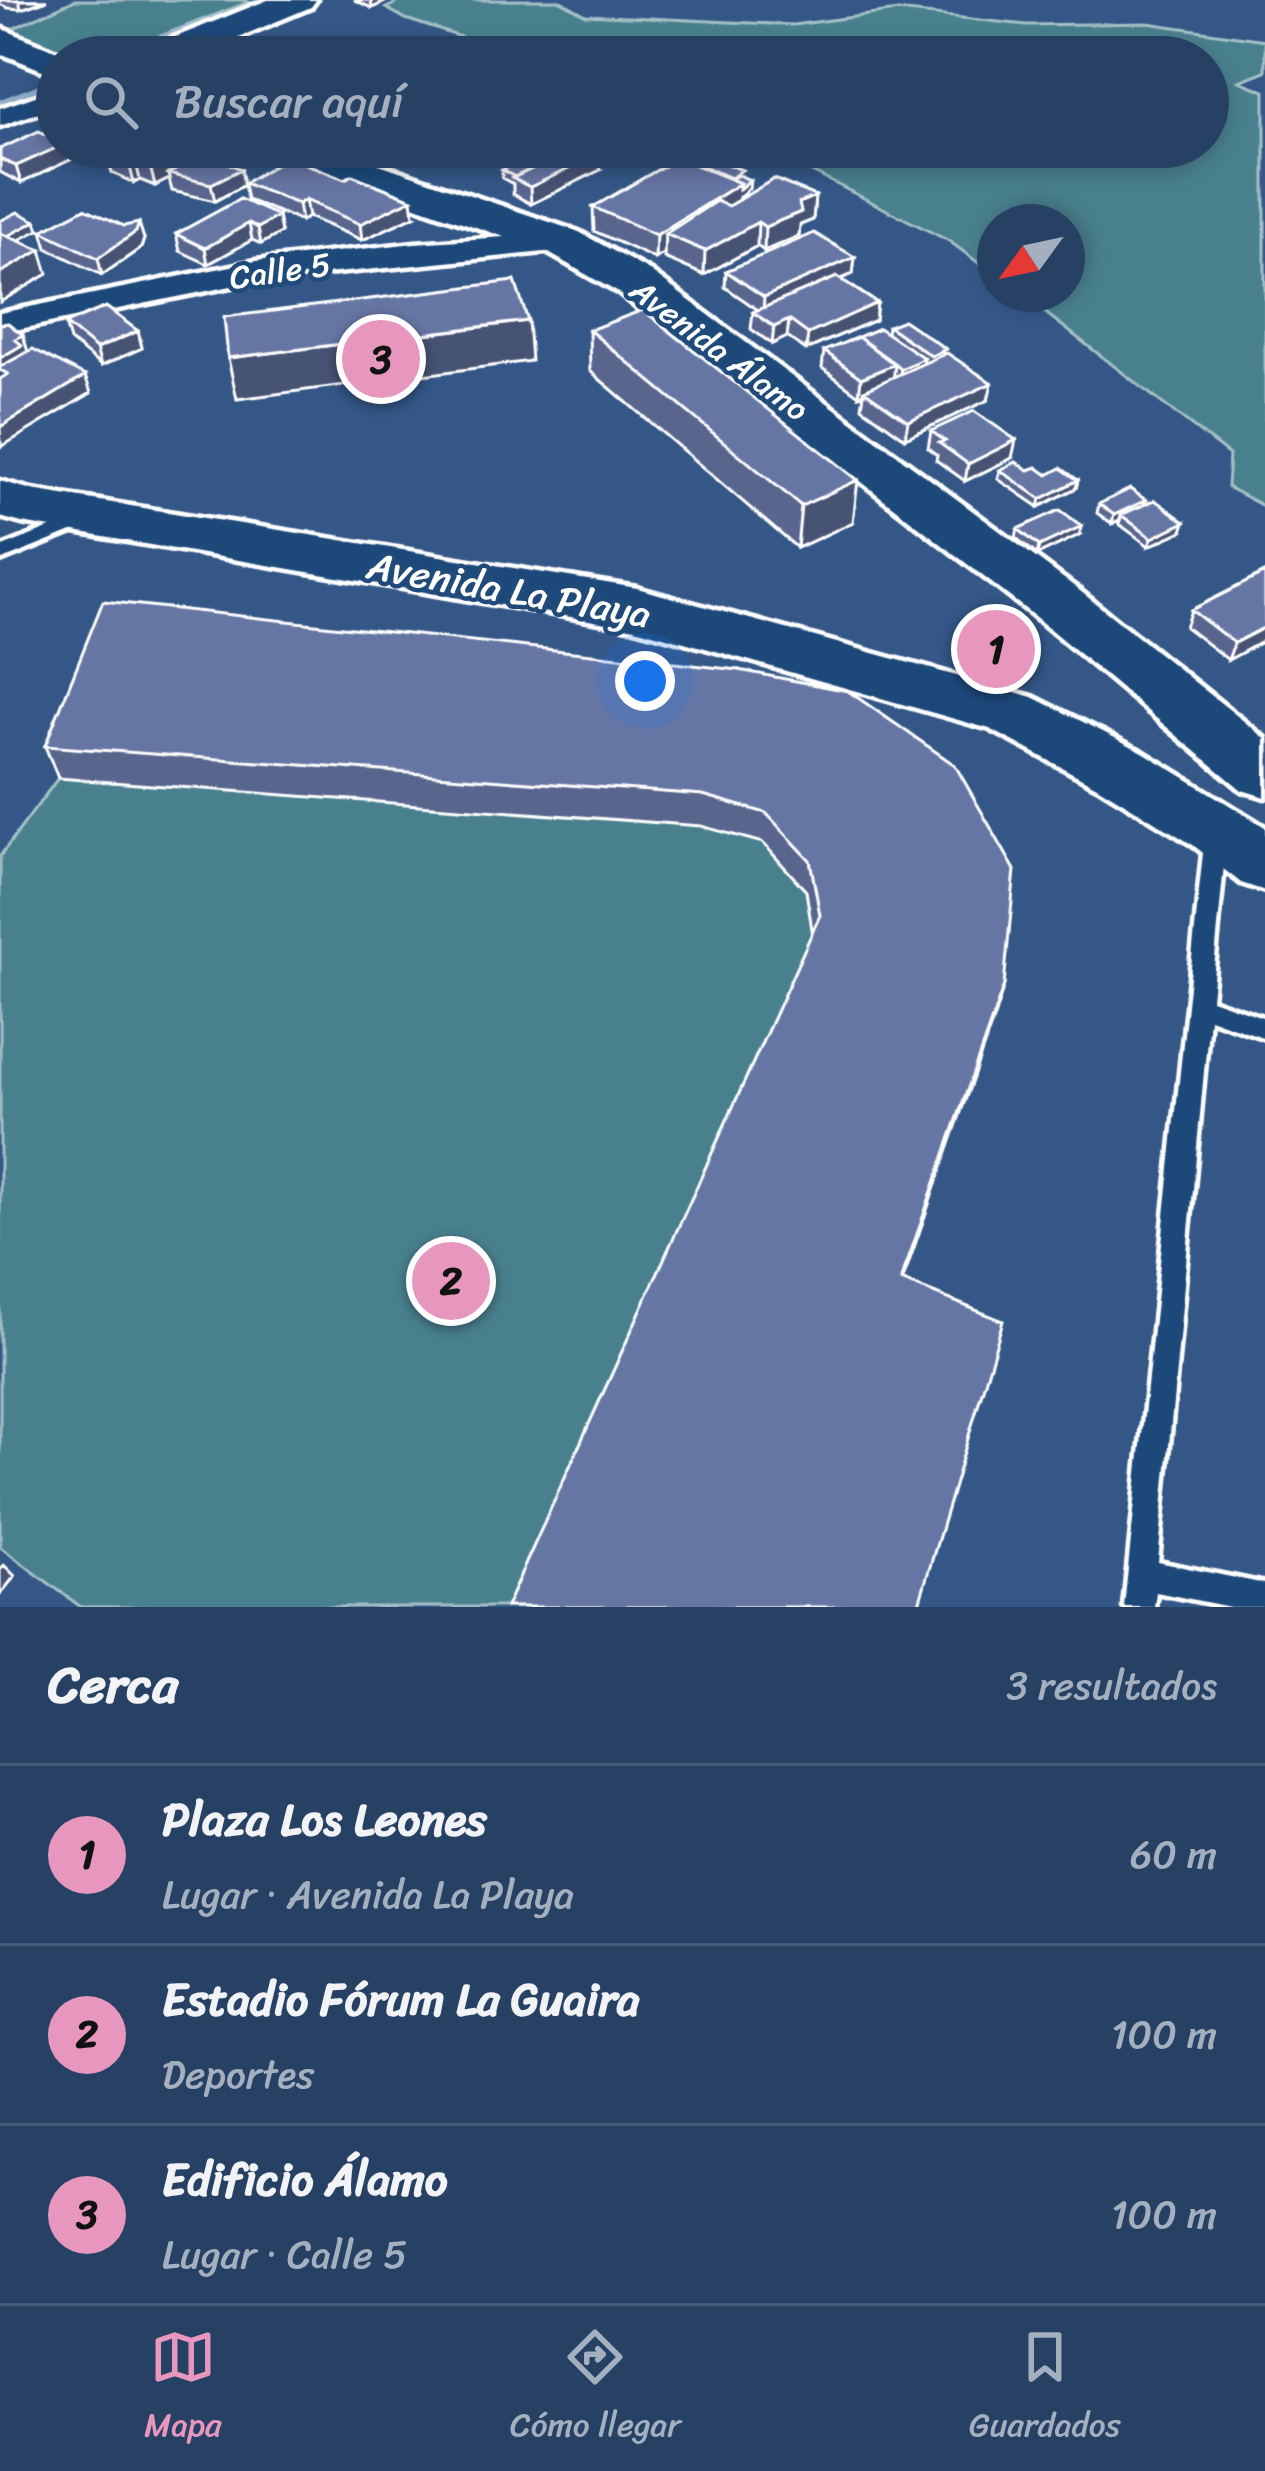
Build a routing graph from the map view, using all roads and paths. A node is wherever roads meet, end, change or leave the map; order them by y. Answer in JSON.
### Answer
{"nodes":[{"id":1,"x":299,"y":0,"type":"edge"},
{"id":2,"x":211,"y":36,"type":"edge"},
{"id":3,"x":0,"y":39,"type":"edge"},
{"id":4,"x":36,"y":57,"type":"edge"},
{"id":5,"x":36,"y":77,"type":"edge"},
{"id":6,"x":0,"y":93,"type":"edge"},
{"id":7,"x":36,"y":105,"type":"edge"},
{"id":8,"x":0,"y":118,"type":"edge"},
{"id":9,"x":349,"y":168,"type":"edge"},
{"id":10,"x":563,"y":242,"type":"junction"},
{"id":11,"x":0,"y":323,"type":"edge"},
{"id":12,"x":0,"y":498,"type":"edge"},
{"id":13,"x":91,"y":517,"type":"junction"},
{"id":14,"x":0,"y":555,"type":"edge"},
{"id":15,"x":1265,"y":772,"type":"edge"},
{"id":16,"x":1241,"y":846,"type":"edge"},
{"id":17,"x":1197,"y":1004,"type":"junction"},
{"id":18,"x":1265,"y":1028,"type":"edge"},
{"id":19,"x":1142,"y":1574,"type":"junction"},
{"id":20,"x":1265,"y":1599,"type":"edge"},
{"id":21,"x":1139,"y":1607,"type":"edge"}],
"edges":[{"from":1,"to":2,"type":"main road"},
{"from":3,"to":4,"type":"main road"},
{"from":5,"to":6,"type":"street"},
{"from":7,"to":8,"type":"street"},
{"from":9,"to":10,"type":"main road","name":"Avenida Álamo"},
{"from":10,"to":11,"type":"street","name":"Calle 5"},
{"from":10,"to":15,"type":"main road","name":"Avenida Álamo"},
{"from":12,"to":13,"type":"main road","name":"Avenida La Playa"},
{"from":13,"to":14,"type":"lane"},
{"from":13,"to":16,"type":"main road","name":"Avenida La Playa"},
{"from":16,"to":17,"type":"lane"},
{"from":17,"to":18,"type":"lane"},
{"from":17,"to":19,"type":"lane"},
{"from":19,"to":20,"type":"lane"},
{"from":19,"to":21,"type":"lane"}]}
